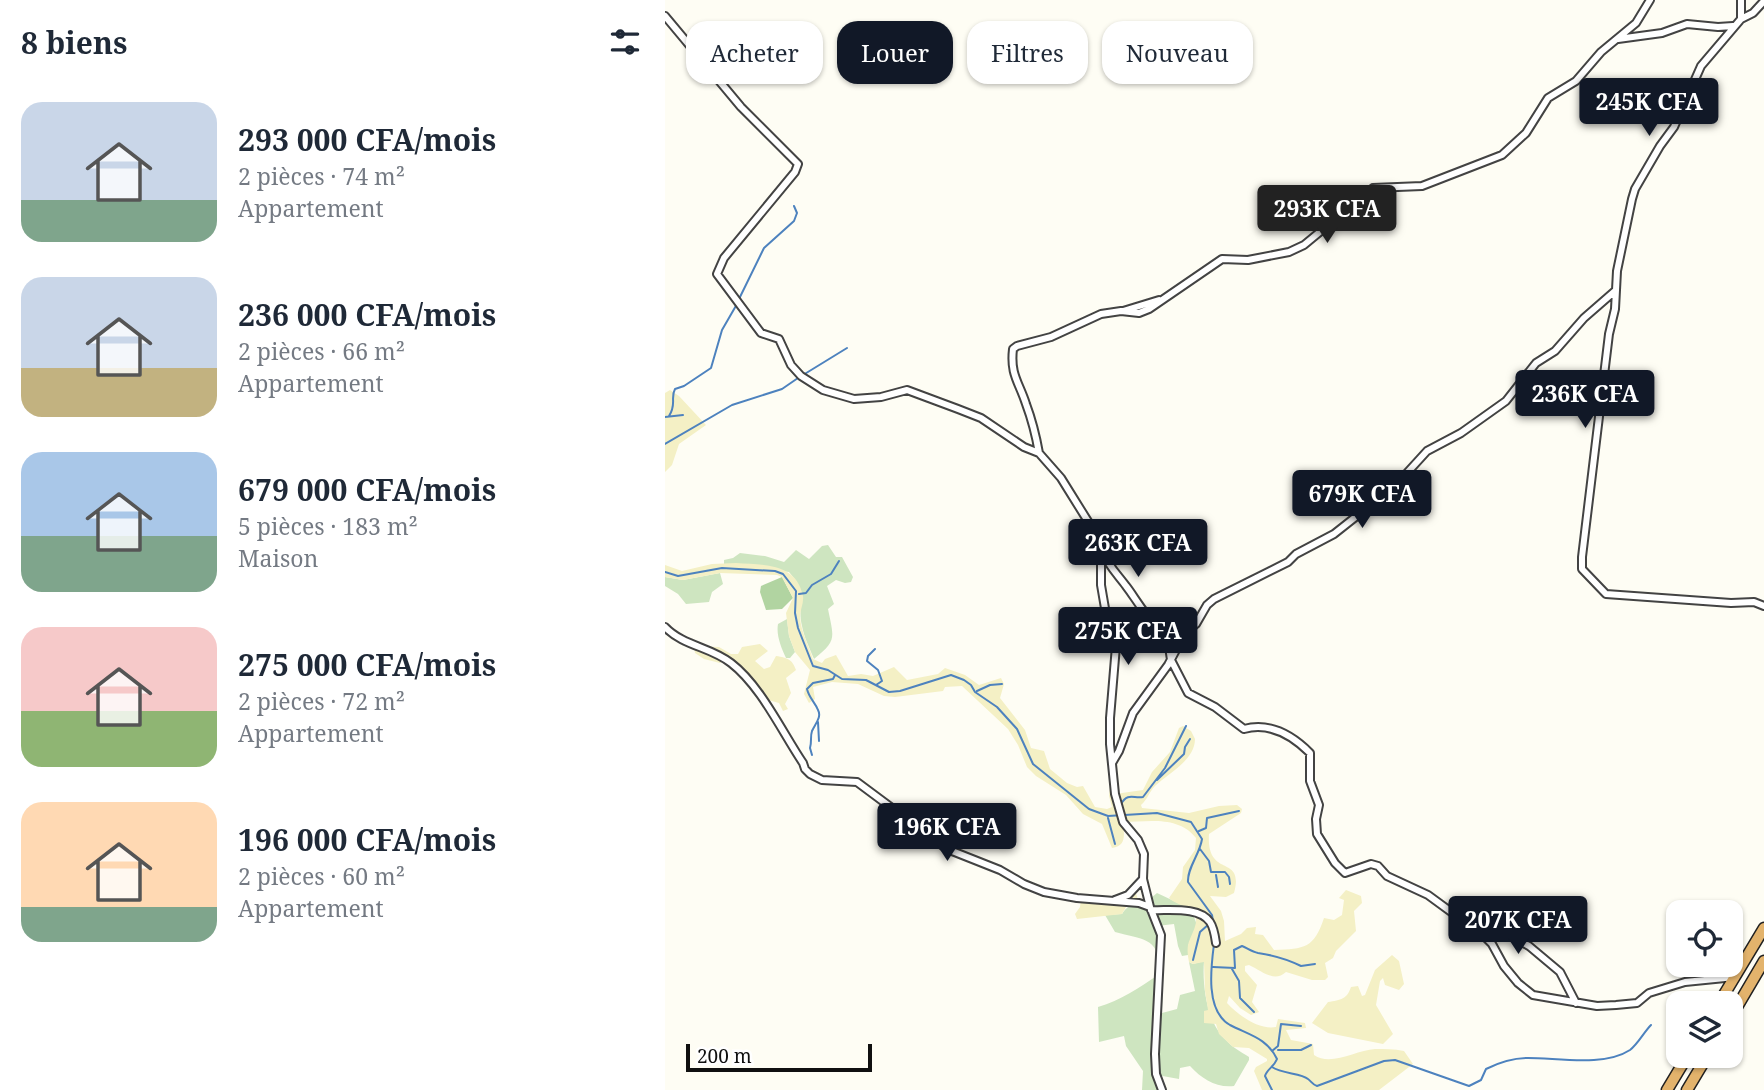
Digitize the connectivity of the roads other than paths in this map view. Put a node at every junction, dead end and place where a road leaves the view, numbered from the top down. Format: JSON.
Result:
{"nodes":[{"id":1,"x":1650,"y":0,"type":"edge"},
{"id":2,"x":1741,"y":0,"type":"edge"},
{"id":3,"x":1753,"y":0,"type":"edge"},
{"id":4,"x":1763,"y":1,"type":"edge"},
{"id":5,"x":665,"y":16,"type":"edge"},
{"id":6,"x":1741,"y":19,"type":"junction"},
{"id":7,"x":1733,"y":26,"type":"junction"},
{"id":8,"x":1616,"y":40,"type":"junction"},
{"id":9,"x":1615,"y":291,"type":"junction"},
{"id":10,"x":1039,"y":453,"type":"junction"},
{"id":11,"x":1094,"y":531,"type":"junction"},
{"id":12,"x":1764,"y":606,"type":"edge"},
{"id":13,"x":665,"y":627,"type":"edge"},
{"id":14,"x":1167,"y":633,"type":"junction"},
{"id":15,"x":1185,"y":633,"type":"junction"},
{"id":16,"x":1171,"y":660,"type":"junction"},
{"id":17,"x":1112,"y":763,"type":"junction"},
{"id":18,"x":1143,"y":879,"type":"junction"},
{"id":19,"x":1112,"y":901,"type":"junction"},
{"id":20,"x":1150,"y":909,"type":"junction"},
{"id":21,"x":1456,"y":915,"type":"junction"},
{"id":22,"x":1764,"y":928,"type":"edge"},
{"id":23,"x":1216,"y":943,"type":"dead end"},
{"id":24,"x":1764,"y":961,"type":"edge"},
{"id":25,"x":1743,"y":963,"type":"edge"},
{"id":26,"x":1735,"y":977,"type":"joint"},
{"id":27,"x":1726,"y":991,"type":"edge"},
{"id":28,"x":1743,"y":997,"type":"edge"},
{"id":29,"x":1576,"y":1003,"type":"junction"},
{"id":30,"x":1680,"y":1068,"type":"edge"},
{"id":31,"x":1700,"y":1068,"type":"edge"},
{"id":32,"x":1162,"y":1090,"type":"edge"},
{"id":33,"x":1667,"y":1090,"type":"edge"},
{"id":34,"x":1687,"y":1090,"type":"edge"}],
"edges":[{"from":1,"to":8,"type":"street"},
{"from":2,"to":6,"type":"street"},
{"from":3,"to":4,"type":"street"},
{"from":4,"to":6,"type":"street"},
{"from":5,"to":10,"type":"street"},
{"from":6,"to":7,"type":"street"},
{"from":7,"to":8,"type":"street"},
{"from":7,"to":9,"type":"street"},
{"from":8,"to":10,"type":"street"},
{"from":9,"to":12,"type":"street"},
{"from":9,"to":15,"type":"street"},
{"from":10,"to":11,"type":"street"},
{"from":11,"to":14,"type":"street"},
{"from":11,"to":17,"type":"street"},
{"from":13,"to":19,"type":"street"},
{"from":14,"to":15,"type":"street"},
{"from":14,"to":16,"type":"street"},
{"from":15,"to":16,"type":"street"},
{"from":16,"to":17,"type":"street"},
{"from":16,"to":21,"type":"street"},
{"from":17,"to":18,"type":"street"},
{"from":18,"to":19,"type":"street"},
{"from":18,"to":20,"type":"street"},
{"from":19,"to":20,"type":"street"},
{"from":20,"to":23,"type":"street"},
{"from":20,"to":32,"type":"street"},
{"from":21,"to":29,"type":"street"},
{"from":21,"to":29,"type":"street"},
{"from":22,"to":25,"type":"highway"},
{"from":24,"to":28,"type":"highway"},
{"from":26,"to":27,"type":"highway"},
{"from":26,"to":29,"type":"street"},
{"from":30,"to":33,"type":"highway"},
{"from":31,"to":34,"type":"highway"}]}
